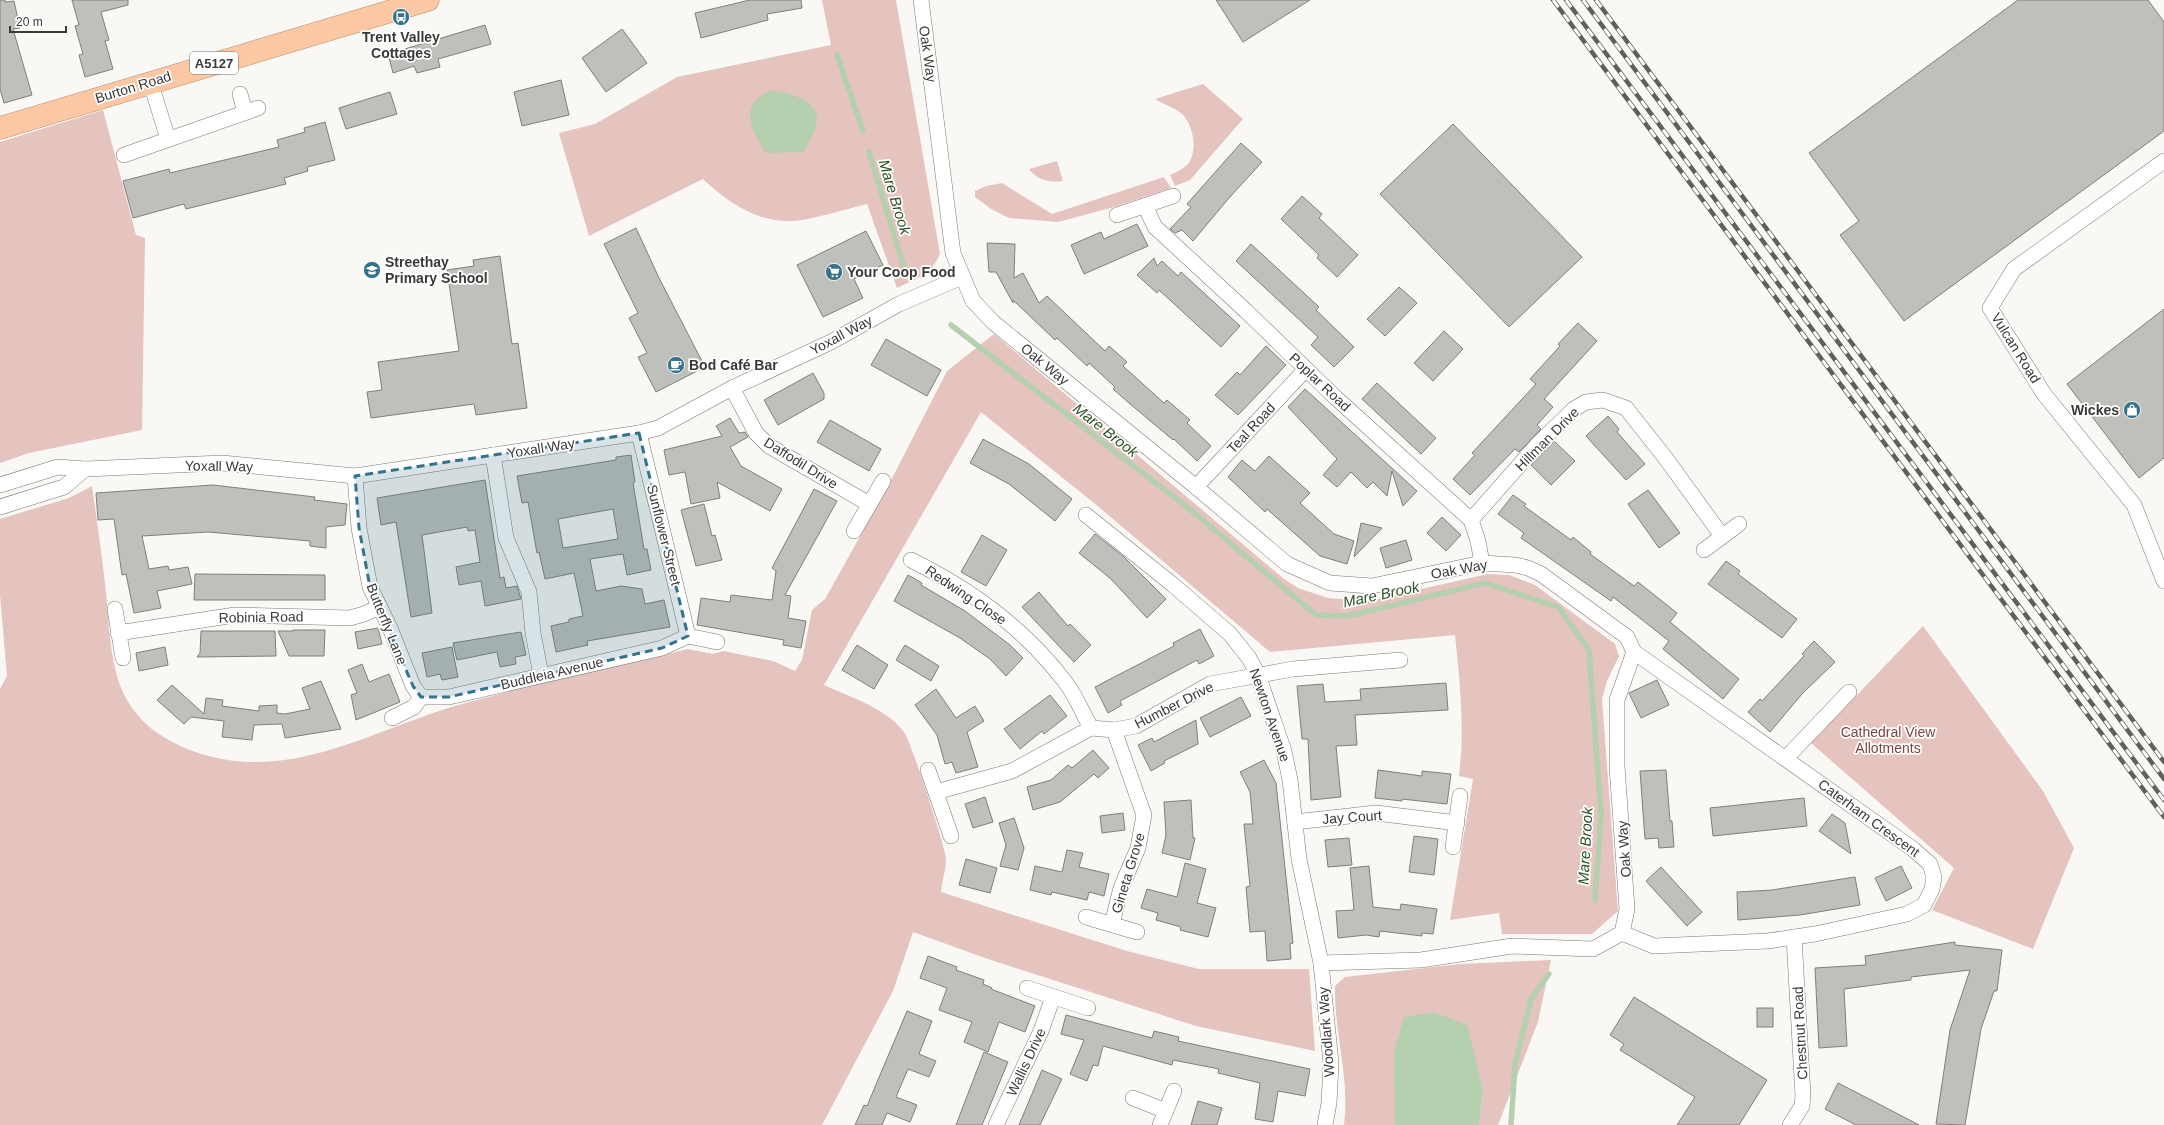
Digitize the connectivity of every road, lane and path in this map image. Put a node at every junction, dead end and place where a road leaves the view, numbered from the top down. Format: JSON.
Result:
{"nodes":[{"id":1,"x":428,"y":0,"type":"edge"},
{"id":2,"x":921,"y":0,"type":"edge"},
{"id":3,"x":150,"y":81,"type":"junction"},
{"id":4,"x":240,"y":94,"type":"dead end"},
{"id":5,"x":0,"y":128,"type":"edge"},
{"id":6,"x":168,"y":139,"type":"junction"},
{"id":7,"x":124,"y":155,"type":"dead end"},
{"id":8,"x":2164,"y":161,"type":"edge"},
{"id":9,"x":1173,"y":196,"type":"dead end"},
{"id":10,"x":1145,"y":206,"type":"junction"},
{"id":11,"x":1117,"y":215,"type":"dead end"},
{"id":12,"x":962,"y":277,"type":"junction"},
{"id":13,"x":1306,"y":369,"type":"junction"},
{"id":14,"x":732,"y":388,"type":"junction"},
{"id":15,"x":639,"y":433,"type":"junction"},
{"id":16,"x":493,"y":455,"type":"junction"},
{"id":17,"x":85,"y":469,"type":"junction"},
{"id":18,"x":355,"y":476,"type":"junction"},
{"id":19,"x":883,"y":481,"type":"dead end"},
{"id":20,"x":0,"y":485,"type":"edge"},
{"id":21,"x":1196,"y":487,"type":"junction"},
{"id":22,"x":869,"y":504,"type":"junction"},
{"id":23,"x":0,"y":507,"type":"edge"},
{"id":24,"x":1086,"y":515,"type":"dead end"},
{"id":25,"x":1471,"y":520,"type":"junction"},
{"id":26,"x":1739,"y":524,"type":"dead end"},
{"id":27,"x":854,"y":530,"type":"dead end"},
{"id":28,"x":1722,"y":536,"type":"junction"},
{"id":29,"x":1704,"y":550,"type":"dead end"},
{"id":30,"x":911,"y":560,"type":"dead end"},
{"id":31,"x":1482,"y":563,"type":"junction"},
{"id":32,"x":2164,"y":580,"type":"edge"},
{"id":33,"x":379,"y":607,"type":"junction"},
{"id":34,"x":115,"y":609,"type":"dead end"},
{"id":35,"x":118,"y":633,"type":"junction"},
{"id":36,"x":688,"y":636,"type":"junction"},
{"id":37,"x":717,"y":642,"type":"dead end"},
{"id":38,"x":1634,"y":652,"type":"junction"},
{"id":39,"x":123,"y":658,"type":"dead end"},
{"id":40,"x":1400,"y":660,"type":"dead end"},
{"id":41,"x":541,"y":675,"type":"junction"},
{"id":42,"x":1258,"y":675,"type":"junction"},
{"id":43,"x":1849,"y":692,"type":"dead end"},
{"id":44,"x":421,"y":697,"type":"junction"},
{"id":45,"x":392,"y":718,"type":"dead end"},
{"id":46,"x":1091,"y":728,"type":"junction"},
{"id":47,"x":1114,"y":730,"type":"junction"},
{"id":48,"x":1786,"y":758,"type":"junction"},
{"id":49,"x":928,"y":770,"type":"dead end"},
{"id":50,"x":936,"y":792,"type":"junction"},
{"id":51,"x":1460,"y":796,"type":"dead end"},
{"id":52,"x":1295,"y":822,"type":"junction"},
{"id":53,"x":1457,"y":823,"type":"junction"},
{"id":54,"x":951,"y":836,"type":"dead end"},
{"id":55,"x":1453,"y":847,"type":"dead end"},
{"id":56,"x":1086,"y":917,"type":"dead end"},
{"id":57,"x":1112,"y":924,"type":"junction"},
{"id":58,"x":1137,"y":932,"type":"dead end"},
{"id":59,"x":1622,"y":933,"type":"junction"},
{"id":60,"x":1794,"y":937,"type":"junction"},
{"id":61,"x":1321,"y":963,"type":"junction"},
{"id":62,"x":1027,"y":988,"type":"dead end"},
{"id":63,"x":1053,"y":997,"type":"junction"},
{"id":64,"x":1088,"y":1008,"type":"dead end"},
{"id":65,"x":1174,"y":1091,"type":"dead end"},
{"id":66,"x":1133,"y":1098,"type":"dead end"},
{"id":67,"x":1163,"y":1118,"type":"edge"},
{"id":68,"x":996,"y":1125,"type":"edge"},
{"id":69,"x":1325,"y":1125,"type":"edge"},
{"id":70,"x":1790,"y":1125,"type":"edge"}],
"edges":[{"from":1,"to":3,"type":"highway","name":"Burton Road","number":"A5127"},
{"from":2,"to":12,"type":"street","name":"Oak Way"},
{"from":3,"to":5,"type":"highway","name":"Burton Road","number":"A5127"},
{"from":3,"to":6,"type":"street"},
{"from":4,"to":6,"type":"street"},
{"from":6,"to":7,"type":"street"},
{"from":8,"to":32,"type":"street","name":"Vulcan Road"},
{"from":9,"to":10,"type":"street"},
{"from":10,"to":11,"type":"street"},
{"from":10,"to":13,"type":"street","name":"Poplar Road"},
{"from":12,"to":14,"type":"street","name":"Yoxall Way"},
{"from":12,"to":21,"type":"street","name":"Oak Way"},
{"from":13,"to":21,"type":"street","name":"Teal Road"},
{"from":13,"to":25,"type":"street","name":"Poplar Road"},
{"from":14,"to":15,"type":"street","name":"Yoxall Way"},
{"from":14,"to":22,"type":"street","name":"Daffodil Drive"},
{"from":15,"to":16,"type":"street","name":"Yoxall Way"},
{"from":15,"to":36,"type":"street","name":"Sunflower Street"},
{"from":16,"to":18,"type":"street","name":"Yoxall Way"},
{"from":16,"to":41,"type":"street"},
{"from":17,"to":18,"type":"street","name":"Yoxall Way"},
{"from":17,"to":20,"type":"street","name":"Yoxall Way"},
{"from":17,"to":23,"type":"street"},
{"from":18,"to":33,"type":"street","name":"Butterfly Lane"},
{"from":19,"to":22,"type":"street"},
{"from":21,"to":31,"type":"street","name":"Oak Way"},
{"from":22,"to":27,"type":"street"},
{"from":24,"to":42,"type":"street","name":"Newton Avenue"},
{"from":25,"to":28,"type":"street","name":"Hillman Drive"},
{"from":25,"to":31,"type":"street","name":"Poplar Road"},
{"from":26,"to":28,"type":"street"},
{"from":28,"to":29,"type":"street"},
{"from":30,"to":46,"type":"street","name":"Redwing Close"},
{"from":31,"to":38,"type":"street","name":"Oak Way"},
{"from":33,"to":35,"type":"street","name":"Robinia Road"},
{"from":33,"to":44,"type":"street","name":"Butterfly Lane"},
{"from":34,"to":35,"type":"street"},
{"from":35,"to":39,"type":"street"},
{"from":36,"to":37,"type":"street"},
{"from":36,"to":41,"type":"street","name":"Buddleia Avenue"},
{"from":38,"to":48,"type":"street","name":"Caterham Crescent"},
{"from":38,"to":59,"type":"street","name":"Oak Way"},
{"from":40,"to":42,"type":"street","name":"Humber Drive"},
{"from":41,"to":44,"type":"street","name":"Buddleia Avenue"},
{"from":42,"to":47,"type":"street","name":"Humber Drive"},
{"from":42,"to":52,"type":"street","name":"Newton Avenue"},
{"from":43,"to":48,"type":"street"},
{"from":44,"to":45,"type":"street"},
{"from":46,"to":47,"type":"street","name":"Humber Drive"},
{"from":46,"to":50,"type":"street"},
{"from":47,"to":57,"type":"street","name":"Gineta Grove"},
{"from":48,"to":60,"type":"street","name":"Caterham Crescent"},
{"from":49,"to":50,"type":"street"},
{"from":50,"to":54,"type":"street"},
{"from":51,"to":53,"type":"street"},
{"from":52,"to":53,"type":"street","name":"Jay Court"},
{"from":52,"to":61,"type":"street","name":"Newton Avenue"},
{"from":53,"to":55,"type":"street"},
{"from":56,"to":57,"type":"street","name":"Gineta Grove"},
{"from":57,"to":58,"type":"street","name":"Gineta Grove"},
{"from":59,"to":60,"type":"street","name":"Caterham Crescent"},
{"from":59,"to":61,"type":"street"},
{"from":60,"to":70,"type":"street","name":"Chestnut Road"},
{"from":61,"to":69,"type":"street","name":"Woodlark Way"},
{"from":62,"to":63,"type":"street"},
{"from":63,"to":64,"type":"street"},
{"from":63,"to":68,"type":"street","name":"Wallis Drive"},
{"from":65,"to":67,"type":"street"},
{"from":66,"to":67,"type":"street"}]}
